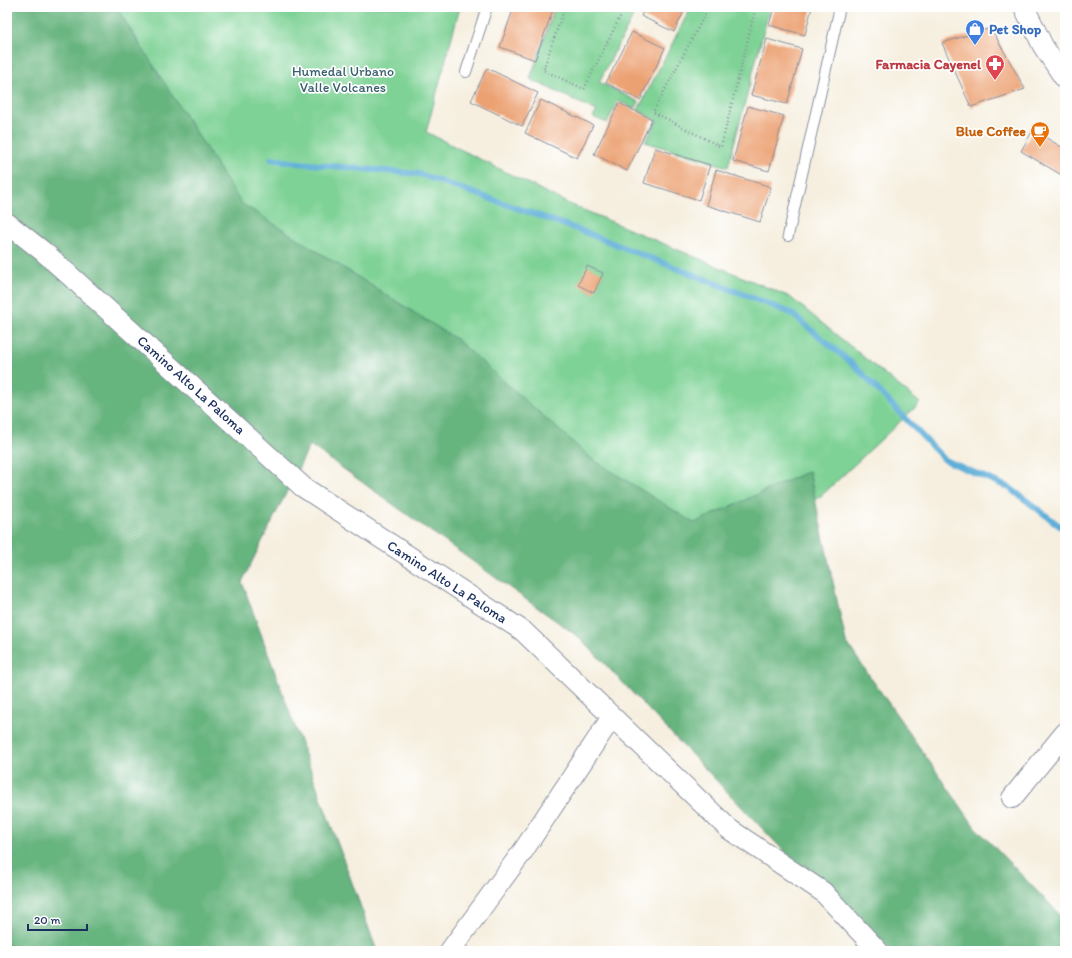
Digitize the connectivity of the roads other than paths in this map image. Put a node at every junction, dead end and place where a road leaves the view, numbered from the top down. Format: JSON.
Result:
{"nodes":[{"id":1,"x":487,"y":7,"type":"edge"},
{"id":2,"x":840,"y":7,"type":"edge"},
{"id":3,"x":1024,"y":7,"type":"edge"},
{"id":4,"x":466,"y":72,"type":"dead end"},
{"id":5,"x":1065,"y":79,"type":"edge"},
{"id":6,"x":7,"y":223,"type":"edge"},
{"id":7,"x":788,"y":236,"type":"dead end"},
{"id":8,"x":612,"y":717,"type":"junction"},
{"id":9,"x":1065,"y":733,"type":"edge"},
{"id":10,"x":1012,"y":798,"type":"dead end"},
{"id":11,"x":450,"y":951,"type":"edge"},
{"id":12,"x":878,"y":951,"type":"edge"}],
"edges":[{"from":1,"to":4,"type":"lane"},
{"from":2,"to":7,"type":"lane"},
{"from":3,"to":5,"type":"street"},
{"from":6,"to":8,"type":"street","name":"Camino Alto La Paloma"},
{"from":8,"to":11,"type":"street"},
{"from":8,"to":12,"type":"street","name":"Camino Alto La Paloma"},
{"from":9,"to":10,"type":"street"}]}
